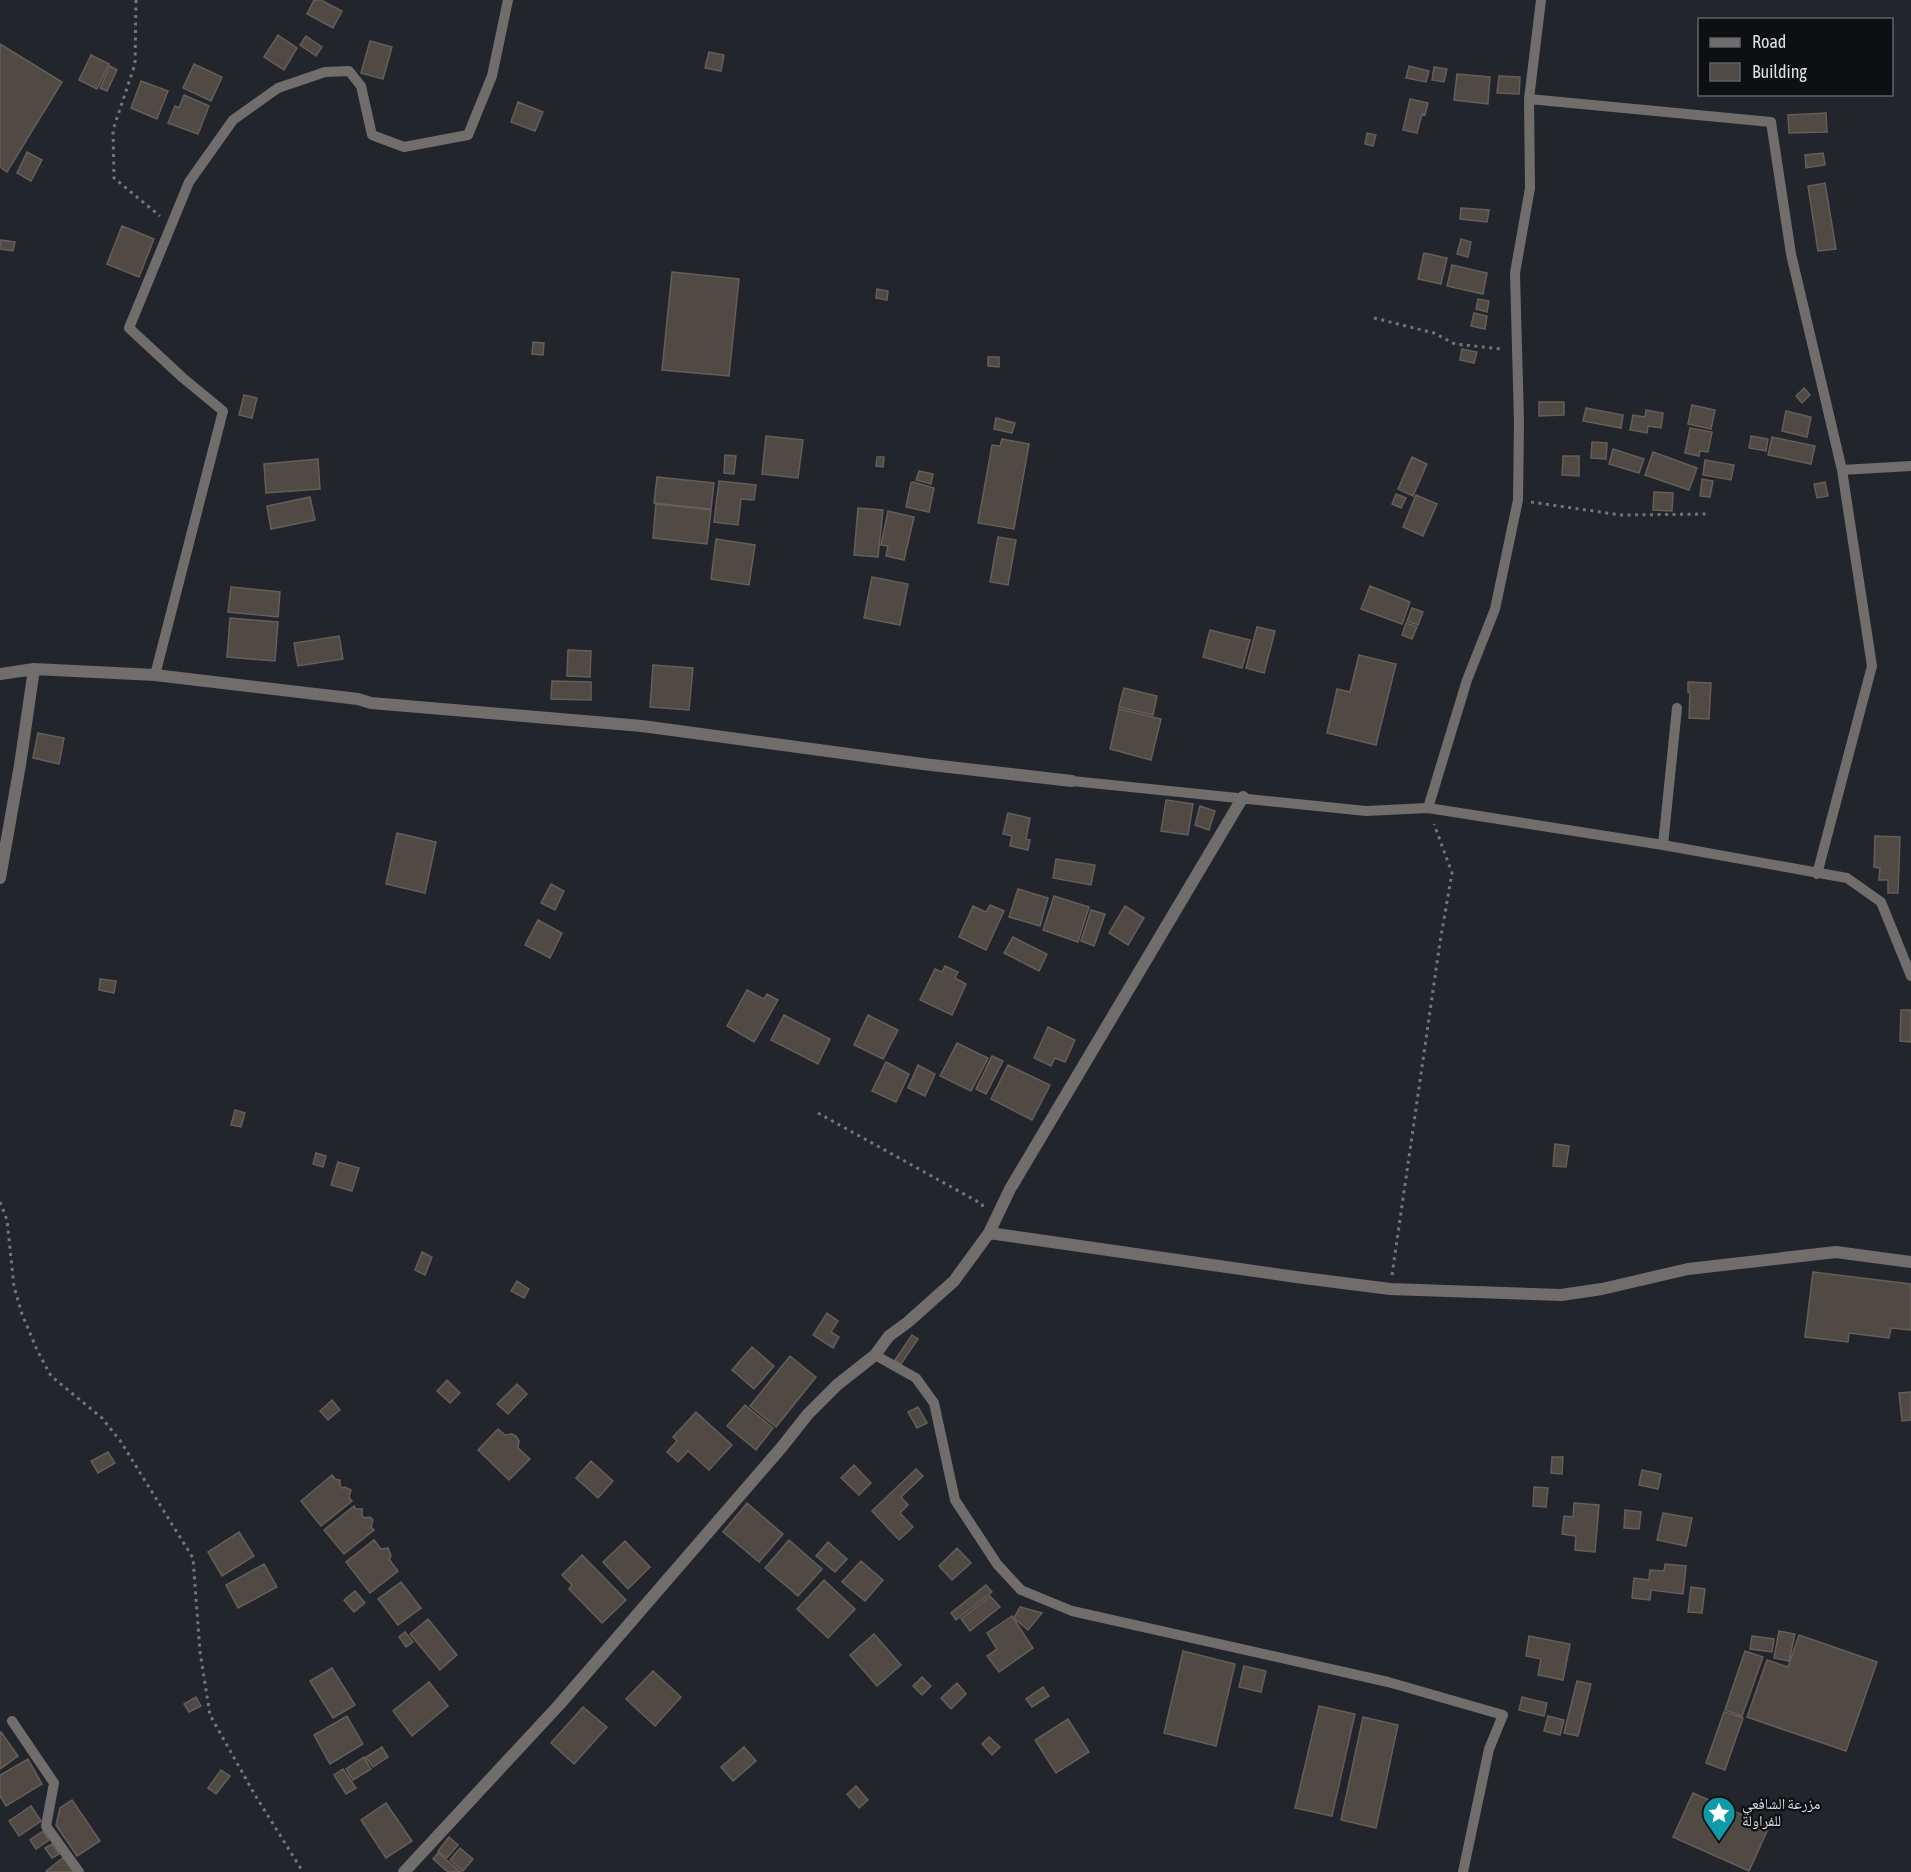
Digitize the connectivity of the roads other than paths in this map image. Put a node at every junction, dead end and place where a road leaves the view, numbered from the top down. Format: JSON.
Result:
{"nodes":[{"id":1,"x":508,"y":0,"type":"edge"},
{"id":2,"x":1541,"y":0,"type":"edge"},
{"id":3,"x":1529,"y":99,"type":"junction"},
{"id":4,"x":1911,"y":466,"type":"edge"},
{"id":5,"x":1842,"y":470,"type":"junction"},
{"id":6,"x":34,"y":669,"type":"junction"},
{"id":7,"x":0,"y":674,"type":"edge"},
{"id":8,"x":155,"y":675,"type":"junction"},
{"id":9,"x":1677,"y":708,"type":"dead end"},
{"id":10,"x":1072,"y":781,"type":"joint"},
{"id":11,"x":1244,"y":797,"type":"junction"},
{"id":12,"x":1428,"y":808,"type":"junction"},
{"id":13,"x":1663,"y":845,"type":"junction"},
{"id":14,"x":1817,"y":874,"type":"junction"},
{"id":15,"x":0,"y":878,"type":"edge"},
{"id":16,"x":1911,"y":976,"type":"edge"},
{"id":17,"x":989,"y":1233,"type":"junction"},
{"id":18,"x":1909,"y":1259,"type":"edge"},
{"id":19,"x":875,"y":1355,"type":"junction"},
{"id":20,"x":12,"y":1721,"type":"dead end"},
{"id":21,"x":79,"y":1872,"type":"edge"},
{"id":22,"x":404,"y":1872,"type":"edge"},
{"id":23,"x":1463,"y":1872,"type":"edge"}],
"edges":[{"from":1,"to":8,"type":"lane"},
{"from":2,"to":3,"type":"lane"},
{"from":3,"to":5,"type":"lane"},
{"from":3,"to":12,"type":"lane"},
{"from":4,"to":5,"type":"lane"},
{"from":5,"to":14,"type":"lane"},
{"from":6,"to":7,"type":"street"},
{"from":6,"to":8,"type":"street"},
{"from":6,"to":15,"type":"street"},
{"from":8,"to":10,"type":"street"},
{"from":9,"to":13,"type":"lane"},
{"from":10,"to":11,"type":"lane"},
{"from":11,"to":12,"type":"lane"},
{"from":11,"to":17,"type":"street"},
{"from":12,"to":13,"type":"lane"},
{"from":13,"to":14,"type":"lane"},
{"from":14,"to":16,"type":"lane"},
{"from":17,"to":18,"type":"street"},
{"from":17,"to":19,"type":"street"},
{"from":19,"to":22,"type":"street"},
{"from":19,"to":23,"type":"lane"},
{"from":20,"to":21,"type":"lane"}]}
